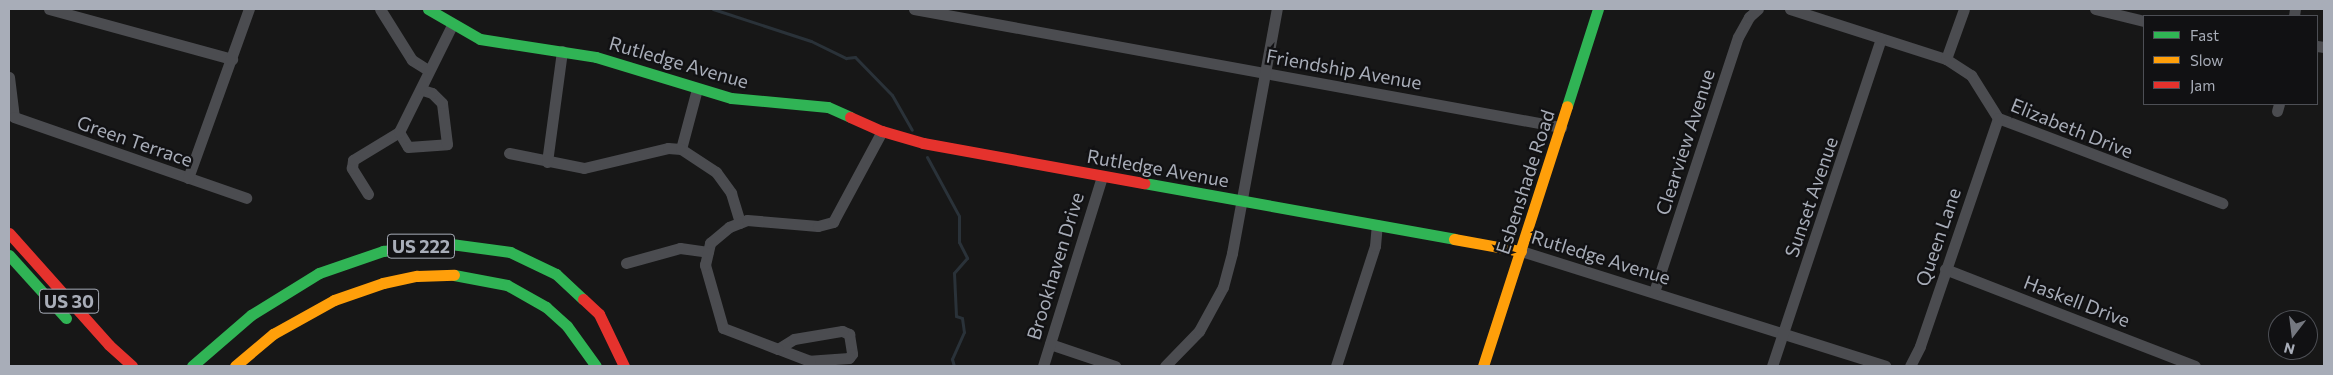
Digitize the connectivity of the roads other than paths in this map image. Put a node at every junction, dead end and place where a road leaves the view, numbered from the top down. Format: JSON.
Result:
{"nodes":[{"id":1,"x":49,"y":9,"type":"edge"},
{"id":2,"x":249,"y":9,"type":"edge"},
{"id":3,"x":380,"y":9,"type":"edge"},
{"id":4,"x":428,"y":9,"type":"edge"},
{"id":5,"x":914,"y":9,"type":"edge"},
{"id":6,"x":1277,"y":9,"type":"edge"},
{"id":7,"x":1598,"y":9,"type":"edge"},
{"id":8,"x":1758,"y":9,"type":"edge"},
{"id":9,"x":1790,"y":9,"type":"edge"},
{"id":10,"x":1964,"y":9,"type":"edge"},
{"id":11,"x":2095,"y":9,"type":"edge"},
{"id":12,"x":2143,"y":21,"type":"edge"},
{"id":13,"x":452,"y":25,"type":"junction"},
{"id":14,"x":1881,"y":39,"type":"junction"},
{"id":15,"x":562,"y":51,"type":"junction"},
{"id":16,"x":232,"y":58,"type":"junction"},
{"id":17,"x":1946,"y":59,"type":"junction"},
{"id":18,"x":428,"y":70,"type":"junction"},
{"id":19,"x":1264,"y":72,"type":"junction"},
{"id":20,"x":9,"y":77,"type":"edge"},
{"id":21,"x":697,"y":89,"type":"junction"},
{"id":22,"x":422,"y":90,"type":"junction"},
{"id":23,"x":1998,"y":118,"type":"junction"},
{"id":24,"x":1561,"y":127,"type":"junction"},
{"id":25,"x":399,"y":132,"type":"junction"},
{"id":26,"x":882,"y":132,"type":"junction"},
{"id":27,"x":681,"y":149,"type":"junction"},
{"id":28,"x":509,"y":153,"type":"dead end"},
{"id":29,"x":547,"y":162,"type":"junction"},
{"id":30,"x":1102,"y":176,"type":"junction"},
{"id":31,"x":188,"y":178,"type":"junction"},
{"id":32,"x":368,"y":194,"type":"dead end"},
{"id":33,"x":246,"y":198,"type":"dead end"},
{"id":34,"x":1241,"y":201,"type":"junction"},
{"id":35,"x":2222,"y":203,"type":"dead end"},
{"id":36,"x":735,"y":225,"type":"junction"},
{"id":37,"x":1377,"y":225,"type":"junction"},
{"id":38,"x":9,"y":233,"type":"edge"},
{"id":39,"x":1521,"y":251,"type":"junction"},
{"id":40,"x":708,"y":252,"type":"junction"},
{"id":41,"x":9,"y":255,"type":"edge"},
{"id":42,"x":626,"y":263,"type":"dead end"},
{"id":43,"x":1945,"y":269,"type":"junction"},
{"id":44,"x":55,"y":286,"type":"junction"},
{"id":45,"x":1654,"y":292,"type":"junction"},
{"id":46,"x":74,"y":326,"type":"dead end"},
{"id":47,"x":1783,"y":333,"type":"junction"},
{"id":48,"x":1050,"y":344,"type":"junction"},
{"id":49,"x":93,"y":346,"type":"dead end"},
{"id":50,"x":778,"y":349,"type":"junction"},
{"id":51,"x":194,"y":364,"type":"edge"},
{"id":52,"x":115,"y":366,"type":"edge"},
{"id":53,"x":132,"y":366,"type":"edge"},
{"id":54,"x":146,"y":366,"type":"edge"},
{"id":55,"x":235,"y":366,"type":"edge"},
{"id":56,"x":596,"y":366,"type":"edge"},
{"id":57,"x":624,"y":366,"type":"edge"},
{"id":58,"x":1043,"y":366,"type":"edge"},
{"id":59,"x":1115,"y":366,"type":"edge"},
{"id":60,"x":1165,"y":366,"type":"edge"},
{"id":61,"x":1336,"y":366,"type":"edge"},
{"id":62,"x":1483,"y":366,"type":"edge"},
{"id":63,"x":1772,"y":366,"type":"edge"},
{"id":64,"x":1885,"y":366,"type":"edge"},
{"id":65,"x":1910,"y":366,"type":"edge"},
{"id":66,"x":2195,"y":366,"type":"edge"}],
"edges":[{"from":1,"to":16,"type":"street"},
{"from":2,"to":16,"type":"street"},
{"from":3,"to":18,"type":"street"},
{"from":4,"to":13,"type":"main road","name":"Rutledge Avenue"},
{"from":5,"to":19,"type":"street","name":"Friendship Avenue"},
{"from":6,"to":19,"type":"street"},
{"from":7,"to":24,"type":"main road","name":"Esbenshade Road"},
{"from":8,"to":45,"type":"street","name":"Clearview Avenue"},
{"from":9,"to":14,"type":"street","name":"Elizabeth Drive"},
{"from":10,"to":17,"type":"street"},
{"from":11,"to":12,"type":"street"},
{"from":13,"to":15,"type":"main road","name":"Rutledge Avenue"},
{"from":13,"to":18,"type":"street"},
{"from":14,"to":17,"type":"street","name":"Elizabeth Drive"},
{"from":14,"to":47,"type":"street","name":"Sunset Avenue"},
{"from":15,"to":21,"type":"main road","name":"Rutledge Avenue"},
{"from":15,"to":29,"type":"street"},
{"from":16,"to":31,"type":"street"},
{"from":17,"to":23,"type":"street","name":"Elizabeth Drive"},
{"from":18,"to":22,"type":"street"},
{"from":19,"to":24,"type":"street","name":"Friendship Avenue"},
{"from":19,"to":34,"type":"street"},
{"from":20,"to":31,"type":"street","name":"Green Terrace"},
{"from":21,"to":26,"type":"main road","name":"Rutledge Avenue"},
{"from":21,"to":27,"type":"street"},
{"from":22,"to":25,"type":"street"},
{"from":22,"to":25,"type":"street"},
{"from":23,"to":35,"type":"street","name":"Elizabeth Drive"},
{"from":23,"to":43,"type":"street","name":"Queen Lane"},
{"from":24,"to":39,"type":"main road","name":"Esbenshade Road"},
{"from":25,"to":32,"type":"street"},
{"from":26,"to":30,"type":"main road","name":"Rutledge Avenue"},
{"from":26,"to":36,"type":"street"},
{"from":27,"to":29,"type":"street"},
{"from":27,"to":36,"type":"street"},
{"from":28,"to":29,"type":"street"},
{"from":30,"to":34,"type":"main road","name":"Rutledge Avenue"},
{"from":30,"to":48,"type":"street","name":"Brookhaven Drive"},
{"from":31,"to":33,"type":"street","name":"Green Terrace"},
{"from":34,"to":37,"type":"main road","name":"Rutledge Avenue"},
{"from":34,"to":60,"type":"street"},
{"from":36,"to":40,"type":"street"},
{"from":37,"to":39,"type":"main road","name":"Rutledge Avenue"},
{"from":37,"to":61,"type":"street"},
{"from":38,"to":44,"type":"main road","number":"US 30"},
{"from":39,"to":45,"type":"street","name":"Rutledge Avenue"},
{"from":39,"to":62,"type":"main road","name":"Esbenshade Road"},
{"from":40,"to":42,"type":"street"},
{"from":40,"to":50,"type":"street"},
{"from":41,"to":46,"type":"main road","number":"US 30"},
{"from":43,"to":65,"type":"street","name":"Queen Lane"},
{"from":43,"to":66,"type":"street","name":"Haskell Drive"},
{"from":44,"to":53,"type":"main road","number":"US 30"},
{"from":44,"to":54,"type":"main road"},
{"from":45,"to":47,"type":"street","name":"Rutledge Avenue"},
{"from":47,"to":63,"type":"street","name":"Sunset Avenue"},
{"from":47,"to":64,"type":"street","name":"Rutledge Avenue"},
{"from":48,"to":58,"type":"street","name":"Brookhaven Drive"},
{"from":48,"to":59,"type":"street"},
{"from":49,"to":52,"type":"main road"},
{"from":50,"to":50,"type":"street"},
{"from":51,"to":57,"type":"main road","number":"US 222"},
{"from":55,"to":56,"type":"main road"}]}
